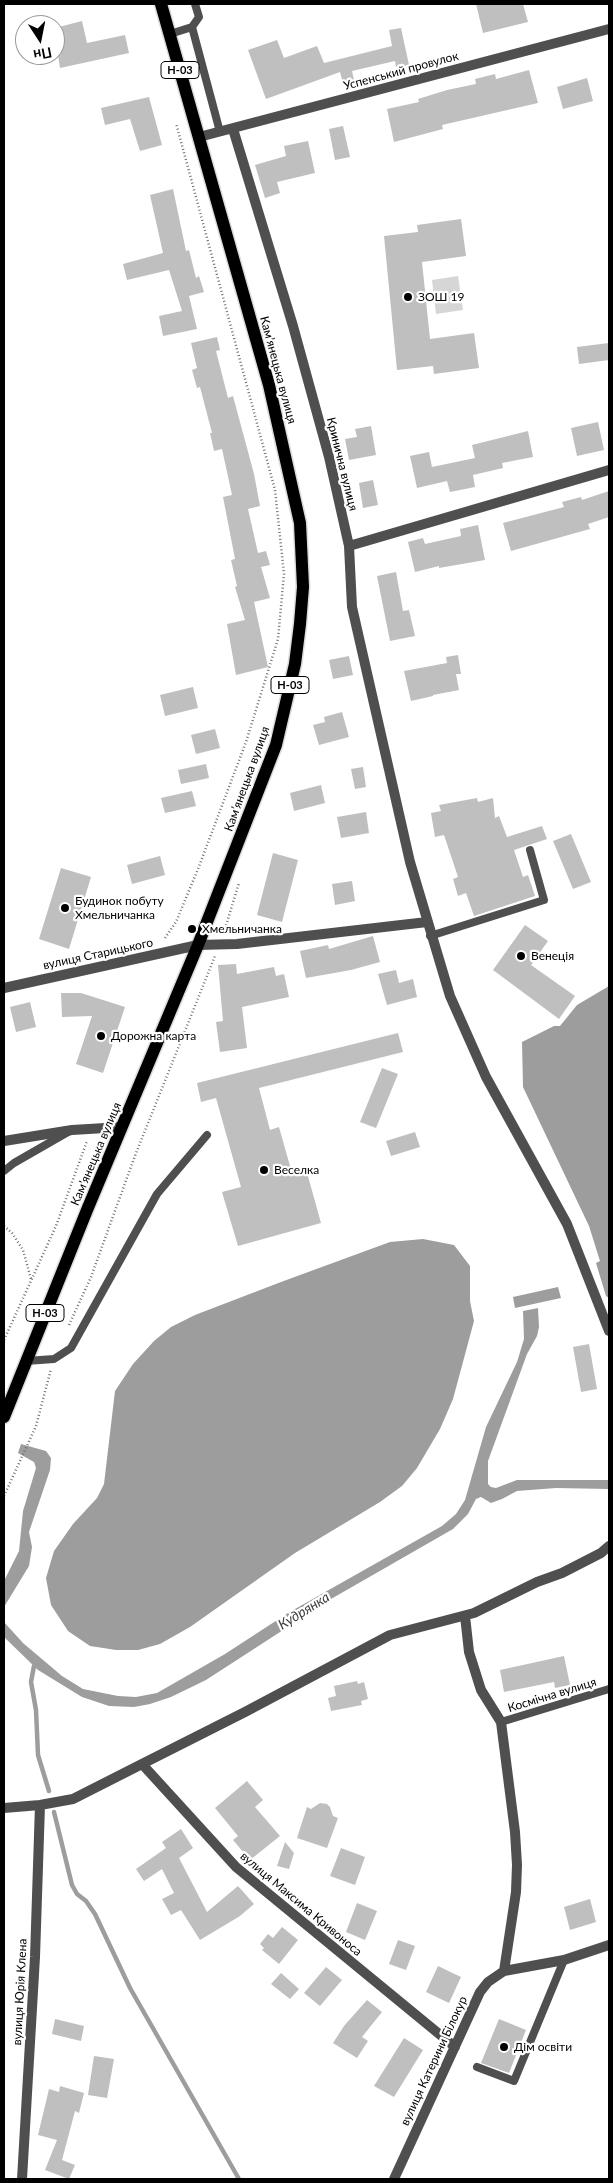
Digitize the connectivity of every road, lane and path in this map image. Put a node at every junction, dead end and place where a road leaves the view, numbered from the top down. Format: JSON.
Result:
{"nodes":[{"id":1,"x":161,"y":4,"type":"edge"},
{"id":2,"x":195,"y":4,"type":"edge"},
{"id":3,"x":192,"y":27,"type":"junction"},
{"id":4,"x":609,"y":29,"type":"edge"},
{"id":5,"x":170,"y":34,"type":"junction"},
{"id":6,"x":176,"y":123,"type":"dead end"},
{"id":7,"x":233,"y":129,"type":"junction"},
{"id":8,"x":220,"y":132,"type":"junction"},
{"id":9,"x":199,"y":137,"type":"junction"},
{"id":10,"x":609,"y":470,"type":"edge"},
{"id":11,"x":349,"y":546,"type":"junction"},
{"id":12,"x":530,"y":850,"type":"dead end"},
{"id":13,"x":239,"y":883,"type":"dead end"},
{"id":14,"x":427,"y":922,"type":"junction"},
{"id":15,"x":430,"y":936,"type":"junction"},
{"id":16,"x":220,"y":944,"type":"junction"},
{"id":17,"x":198,"y":945,"type":"junction"},
{"id":18,"x":155,"y":954,"type":"junction"},
{"id":19,"x":4,"y":988,"type":"edge"},
{"id":20,"x":122,"y":1127,"type":"junction"},
{"id":21,"x":92,"y":1129,"type":"junction"},
{"id":22,"x":72,"y":1130,"type":"junction"},
{"id":23,"x":207,"y":1136,"type":"dead end"},
{"id":24,"x":4,"y":1141,"type":"edge"},
{"id":25,"x":4,"y":1171,"type":"edge"},
{"id":26,"x":4,"y":1226,"type":"edge"},
{"id":27,"x":31,"y":1280,"type":"junction"},
{"id":28,"x":609,"y":1331,"type":"edge"},
{"id":29,"x":66,"y":1332,"type":"dead end"},
{"id":30,"x":4,"y":1340,"type":"edge"},
{"id":31,"x":54,"y":1359,"type":"junction"},
{"id":32,"x":26,"y":1361,"type":"junction"},
{"id":33,"x":4,"y":1417,"type":"edge"},
{"id":34,"x":4,"y":1496,"type":"edge"},
{"id":35,"x":609,"y":1546,"type":"edge"},
{"id":36,"x":465,"y":1616,"type":"junction"},
{"id":37,"x":609,"y":1689,"type":"edge"},
{"id":38,"x":501,"y":1722,"type":"junction"},
{"id":39,"x":142,"y":1764,"type":"junction"},
{"id":40,"x":40,"y":1805,"type":"junction"},
{"id":41,"x":4,"y":1808,"type":"edge"},
{"id":42,"x":609,"y":1945,"type":"edge"},
{"id":43,"x":564,"y":1960,"type":"junction"},
{"id":44,"x":504,"y":1971,"type":"junction"},
{"id":45,"x":455,"y":2047,"type":"junction"},
{"id":46,"x":477,"y":2067,"type":"dead end"},
{"id":47,"x":22,"y":2179,"type":"edge"},
{"id":48,"x":394,"y":2179,"type":"edge"}],
"edges":[{"from":1,"to":5,"type":"main road","name":"Камʼянецька вулиця","number":"Н-03"},
{"from":2,"to":3,"type":"lane"},
{"from":3,"to":5,"type":"lane"},
{"from":3,"to":8,"type":"lane"},
{"from":4,"to":7,"type":"street","name":"Успенський провулок"},
{"from":5,"to":9,"type":"main road","name":"Камʼянецька вулиця","number":"Н-03"},
{"from":6,"to":18,"type":"path"},
{"from":7,"to":8,"type":"street","name":"Успенський провулок"},
{"from":7,"to":11,"type":"street","name":"Кринична вулиця"},
{"from":8,"to":9,"type":"street","name":"Успенський провулок"},
{"from":9,"to":17,"type":"main road","name":"Камʼянецька вулиця","number":"Н-03"},
{"from":10,"to":11,"type":"street"},
{"from":11,"to":14,"type":"street","name":"Кринична вулиця"},
{"from":12,"to":15,"type":"lane"},
{"from":13,"to":16,"type":"path"},
{"from":14,"to":15,"type":"street","name":"Кринична вулиця"},
{"from":14,"to":16,"type":"street","name":"вулиця Старицького"},
{"from":15,"to":28,"type":"street","name":"Кринична вулиця"},
{"from":16,"to":17,"type":"street","name":"вулиця Старицького"},
{"from":16,"to":29,"type":"path"},
{"from":17,"to":18,"type":"street","name":"вулиця Старицького"},
{"from":17,"to":20,"type":"main road","name":"Камʼянецька вулиця","number":"Н-03"},
{"from":18,"to":19,"type":"street","name":"вулиця Старицького"},
{"from":20,"to":21,"type":"street"},
{"from":20,"to":32,"type":"main road","name":"Камʼянецька вулиця","number":"Н-03"},
{"from":21,"to":22,"type":"street"},
{"from":21,"to":27,"type":"path"},
{"from":22,"to":24,"type":"street"},
{"from":22,"to":25,"type":"lane"},
{"from":23,"to":31,"type":"lane"},
{"from":26,"to":27,"type":"path"},
{"from":27,"to":30,"type":"path"},
{"from":31,"to":32,"type":"lane"},
{"from":31,"to":34,"type":"path"},
{"from":32,"to":33,"type":"main road","name":"Камʼянецька вулиця","number":"Н-03"},
{"from":35,"to":36,"type":"street"},
{"from":36,"to":38,"type":"street"},
{"from":36,"to":39,"type":"street"},
{"from":37,"to":38,"type":"lane","name":"Космічна вулиця"},
{"from":38,"to":44,"type":"street"},
{"from":39,"to":40,"type":"street"},
{"from":39,"to":45,"type":"street","name":"вулиця Максима Кривоноса"},
{"from":40,"to":41,"type":"street"},
{"from":40,"to":47,"type":"street","name":"вулиця Юрія Клена"},
{"from":42,"to":43,"type":"street"},
{"from":43,"to":44,"type":"street"},
{"from":43,"to":46,"type":"lane"},
{"from":44,"to":45,"type":"street","name":"вулиця Катерини Білокур"},
{"from":45,"to":48,"type":"street","name":"вулиця Катерини Білокур"}]}
